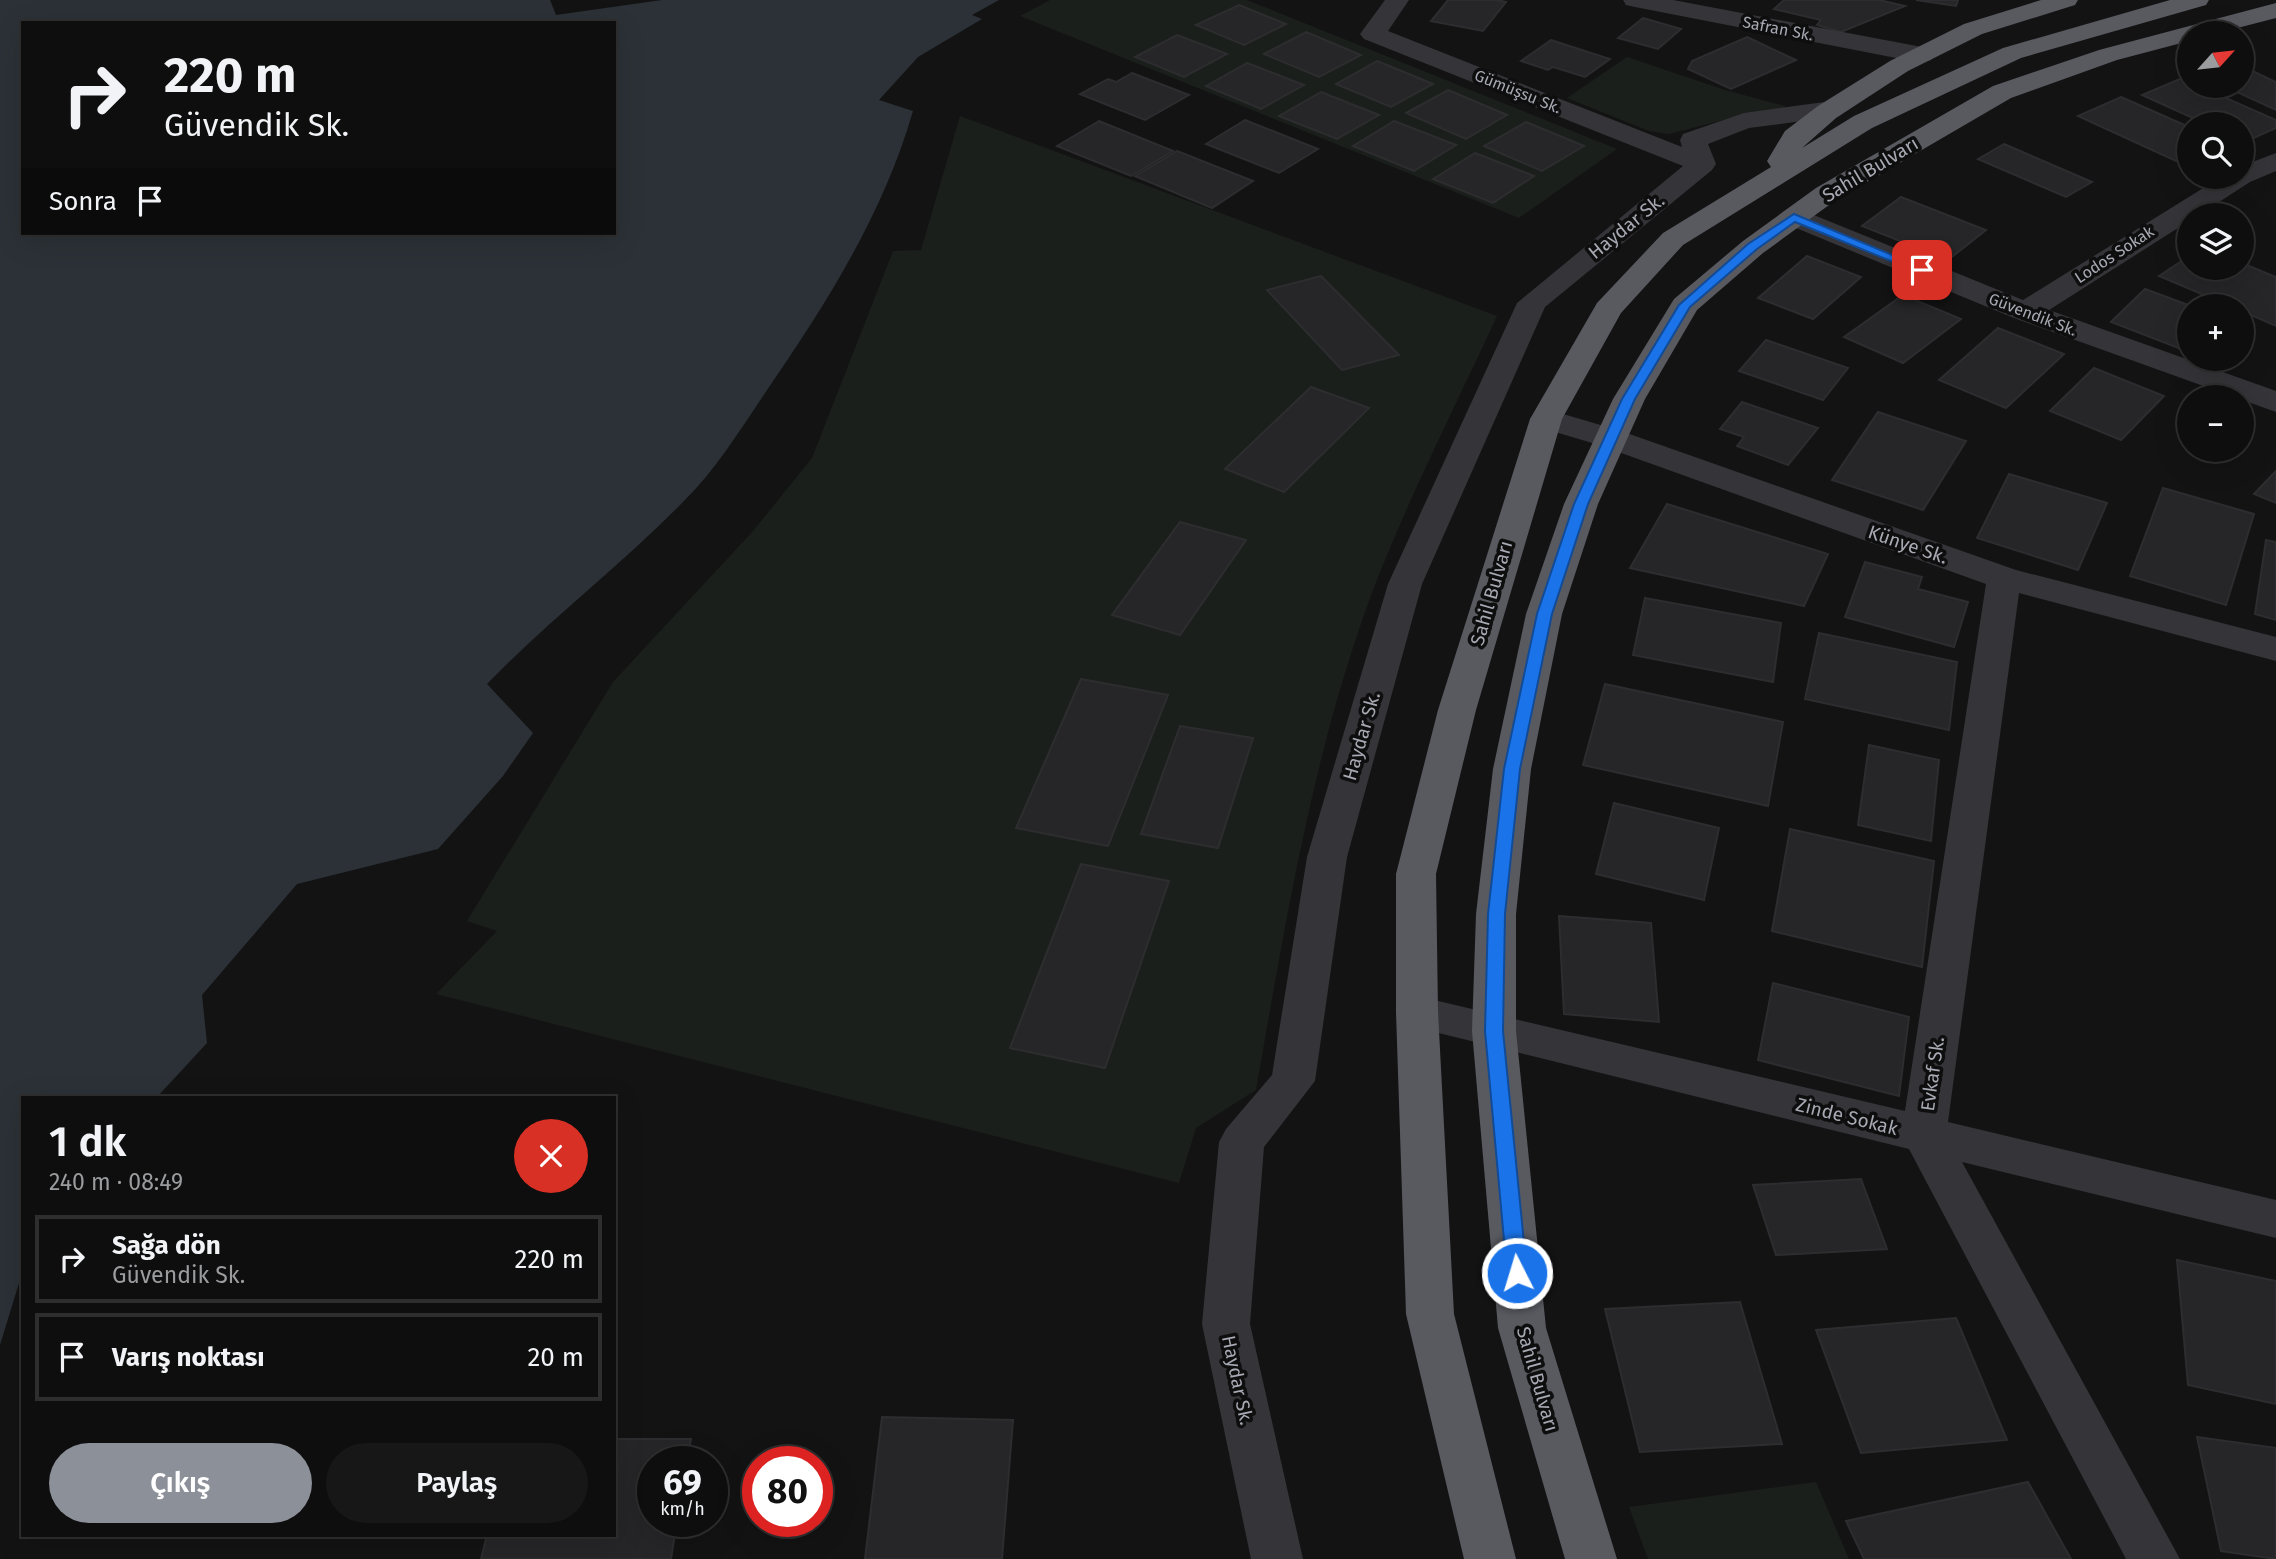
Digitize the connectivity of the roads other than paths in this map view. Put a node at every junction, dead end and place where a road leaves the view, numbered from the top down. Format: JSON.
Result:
{"nodes":[{"id":1,"x":1398,"y":0,"type":"edge"},
{"id":2,"x":1635,"y":0,"type":"edge"},
{"id":3,"x":2066,"y":0,"type":"edge"},
{"id":4,"x":2197,"y":0,"type":"edge"},
{"id":5,"x":2276,"y":10,"type":"edge"},
{"id":6,"x":2276,"y":30,"type":"edge"},
{"id":7,"x":2254,"y":35,"type":"edge"},
{"id":8,"x":2177,"y":53,"type":"edge"},
{"id":9,"x":1922,"y":55,"type":"junction"},
{"id":10,"x":1832,"y":108,"type":"junction"},
{"id":11,"x":1888,"y":158,"type":"junction"},
{"id":12,"x":2276,"y":161,"type":"edge"},
{"id":13,"x":1702,"y":164,"type":"junction"},
{"id":14,"x":2254,"y":170,"type":"edge"},
{"id":15,"x":1770,"y":181,"type":"junction"},
{"id":16,"x":2216,"y":189,"type":"edge"},
{"id":17,"x":1794,"y":218,"type":"junction"},
{"id":18,"x":2025,"y":312,"type":"junction"},
{"id":19,"x":2276,"y":402,"type":"edge"},
{"id":20,"x":1546,"y":419,"type":"junction"},
{"id":21,"x":1610,"y":438,"type":"junction"},
{"id":22,"x":2004,"y":578,"type":"junction"},
{"id":23,"x":2276,"y":649,"type":"edge"},
{"id":24,"x":1417,"y":1012,"type":"junction"},
{"id":25,"x":1494,"y":1031,"type":"junction"},
{"id":26,"x":1924,"y":1134,"type":"junction"},
{"id":27,"x":2276,"y":1219,"type":"edge"},
{"id":28,"x":1277,"y":1559,"type":"edge"},
{"id":29,"x":1490,"y":1559,"type":"edge"},
{"id":30,"x":1591,"y":1559,"type":"edge"},
{"id":31,"x":2154,"y":1559,"type":"edge"}],
"edges":[{"from":1,"to":13,"type":"street","name":"Gümüşsu Sk."},
{"from":2,"to":9,"type":"street","name":"Safran Sk."},
{"from":3,"to":9,"type":"highway"},
{"from":4,"to":15,"type":"highway","name":"Sahil Bulvarı"},
{"from":5,"to":11,"type":"highway","name":"Sahil Bulvarı"},
{"from":6,"to":7,"type":"highway"},
{"from":8,"to":11,"type":"highway"},
{"from":9,"to":10,"type":"highway"},
{"from":10,"to":13,"type":"street"},
{"from":10,"to":15,"type":"highway"},
{"from":11,"to":17,"type":"highway","name":"Sahil Bulvarı"},
{"from":12,"to":14,"type":"street","name":"Lodos Sokak"},
{"from":13,"to":28,"type":"street","name":"Haydar Sk."},
{"from":15,"to":20,"type":"highway","name":"Sahil Bulvarı"},
{"from":16,"to":18,"type":"street","name":"Lodos Sokak"},
{"from":17,"to":18,"type":"street","name":"Güvendik Sk."},
{"from":17,"to":21,"type":"highway","name":"Sahil Bulvarı"},
{"from":18,"to":19,"type":"street","name":"Güvendik Sk."},
{"from":20,"to":21,"type":"street","name":"Künye Sk."},
{"from":20,"to":24,"type":"highway","name":"Sahil Bulvarı"},
{"from":21,"to":22,"type":"street","name":"Künye Sk."},
{"from":21,"to":25,"type":"highway","name":"Sahil Bulvarı"},
{"from":22,"to":23,"type":"street","name":"Künye Sk."},
{"from":22,"to":26,"type":"street","name":"Evkaf Sk."},
{"from":24,"to":25,"type":"street","name":"Zinde Sokak"},
{"from":24,"to":29,"type":"highway","name":"Sahil Bulvarı"},
{"from":25,"to":26,"type":"street","name":"Zinde Sokak"},
{"from":25,"to":30,"type":"highway","name":"Sahil Bulvarı"},
{"from":26,"to":27,"type":"street","name":"Zinde Sokak"},
{"from":26,"to":31,"type":"street","name":"Evkaf Sk."}]}
